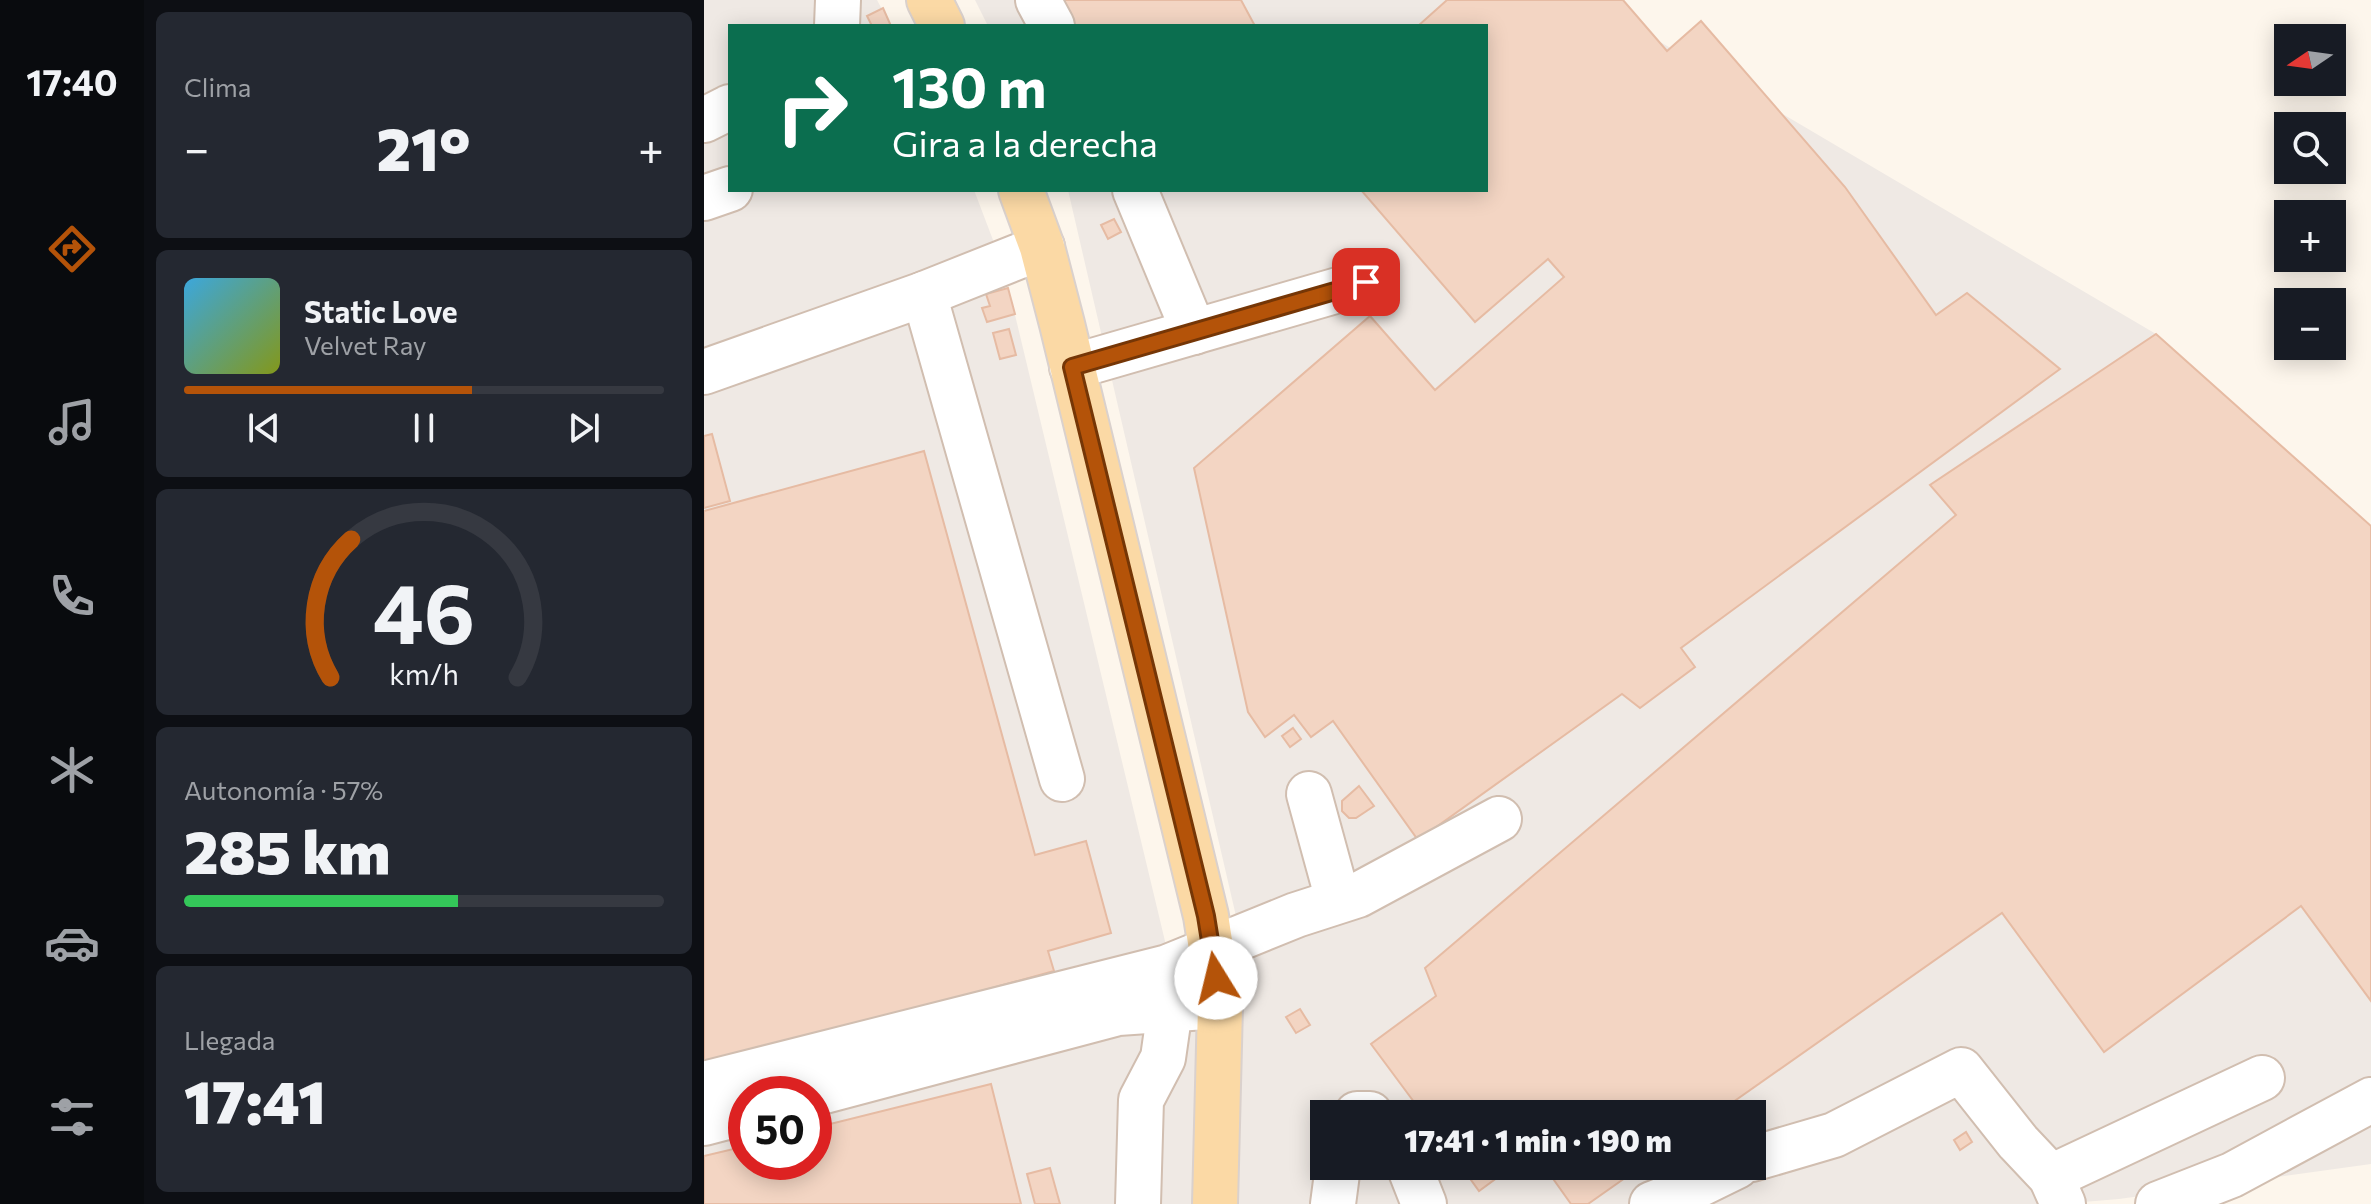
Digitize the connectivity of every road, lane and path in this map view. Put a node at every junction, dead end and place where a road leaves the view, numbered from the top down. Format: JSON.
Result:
{"nodes":[{"id":1,"x":838,"y":0,"type":"edge"},
{"id":2,"x":929,"y":0,"type":"edge"},
{"id":3,"x":1038,"y":0,"type":"edge"},
{"id":4,"x":837,"y":24,"type":"edge"},
{"id":5,"x":941,"y":24,"type":"edge"},
{"id":6,"x":1051,"y":24,"type":"edge"},
{"id":7,"x":728,"y":108,"type":"edge"},
{"id":8,"x":704,"y":120,"type":"edge"},
{"id":9,"x":728,"y":190,"type":"edge"},
{"id":10,"x":1022,"y":192,"type":"edge"},
{"id":11,"x":1136,"y":192,"type":"edge"},
{"id":12,"x":704,"y":198,"type":"edge"},
{"id":13,"x":1042,"y":247,"type":"junction"},
{"id":14,"x":1366,"y":282,"type":"dead end"},
{"id":15,"x":924,"y":294,"type":"junction"},
{"id":16,"x":1194,"y":332,"type":"junction"},
{"id":17,"x":1072,"y":367,"type":"junction"},
{"id":18,"x":704,"y":372,"type":"edge"},
{"id":19,"x":1062,"y":779,"type":"dead end"},
{"id":20,"x":1309,"y":794,"type":"dead end"},
{"id":21,"x":1499,"y":819,"type":"dead end"},
{"id":22,"x":1338,"y":900,"type":"junction"},
{"id":23,"x":1211,"y":950,"type":"junction"},
{"id":24,"x":1220,"y":1006,"type":"junction"},
{"id":25,"x":1170,"y":1009,"type":"junction"},
{"id":26,"x":2262,"y":1078,"type":"dead end"},
{"id":27,"x":704,"y":1084,"type":"edge"},
{"id":28,"x":832,"y":1089,"type":"edge"},
{"id":29,"x":2371,"y":1100,"type":"edge"},
{"id":30,"x":728,"y":1117,"type":"edge"},
{"id":31,"x":704,"y":1123,"type":"edge"},
{"id":32,"x":1766,"y":1155,"type":"edge"},
{"id":33,"x":1336,"y":1180,"type":"edge"},
{"id":34,"x":1415,"y":1180,"type":"edge"},
{"id":35,"x":1708,"y":1180,"type":"edge"},
{"id":36,"x":2057,"y":1191,"type":"edge"},
{"id":37,"x":1138,"y":1204,"type":"edge"},
{"id":38,"x":1215,"y":1204,"type":"edge"},
{"id":39,"x":1333,"y":1204,"type":"edge"},
{"id":40,"x":1424,"y":1204,"type":"edge"},
{"id":41,"x":1652,"y":1204,"type":"edge"},
{"id":42,"x":2158,"y":1204,"type":"edge"}],
"edges":[{"from":1,"to":4,"type":"lane"},
{"from":2,"to":5,"type":"main road"},
{"from":3,"to":6,"type":"lane"},
{"from":7,"to":8,"type":"lane"},
{"from":9,"to":12,"type":"lane"},
{"from":10,"to":13,"type":"main road"},
{"from":11,"to":16,"type":"lane"},
{"from":13,"to":15,"type":"lane"},
{"from":13,"to":17,"type":"main road"},
{"from":14,"to":16,"type":"lane"},
{"from":15,"to":18,"type":"lane"},
{"from":15,"to":19,"type":"lane"},
{"from":16,"to":17,"type":"lane"},
{"from":17,"to":23,"type":"main road"},
{"from":20,"to":22,"type":"lane"},
{"from":21,"to":22,"type":"lane"},
{"from":22,"to":23,"type":"lane"},
{"from":23,"to":24,"type":"main road"},
{"from":23,"to":27,"type":"lane"},
{"from":24,"to":25,"type":"lane"},
{"from":24,"to":38,"type":"main road"},
{"from":25,"to":28,"type":"lane"},
{"from":25,"to":37,"type":"lane"},
{"from":26,"to":36,"type":"lane"},
{"from":29,"to":42,"type":"lane"},
{"from":30,"to":31,"type":"lane"},
{"from":32,"to":36,"type":"lane"},
{"from":33,"to":39,"type":"lane"},
{"from":34,"to":40,"type":"lane"},
{"from":35,"to":41,"type":"lane"}]}
